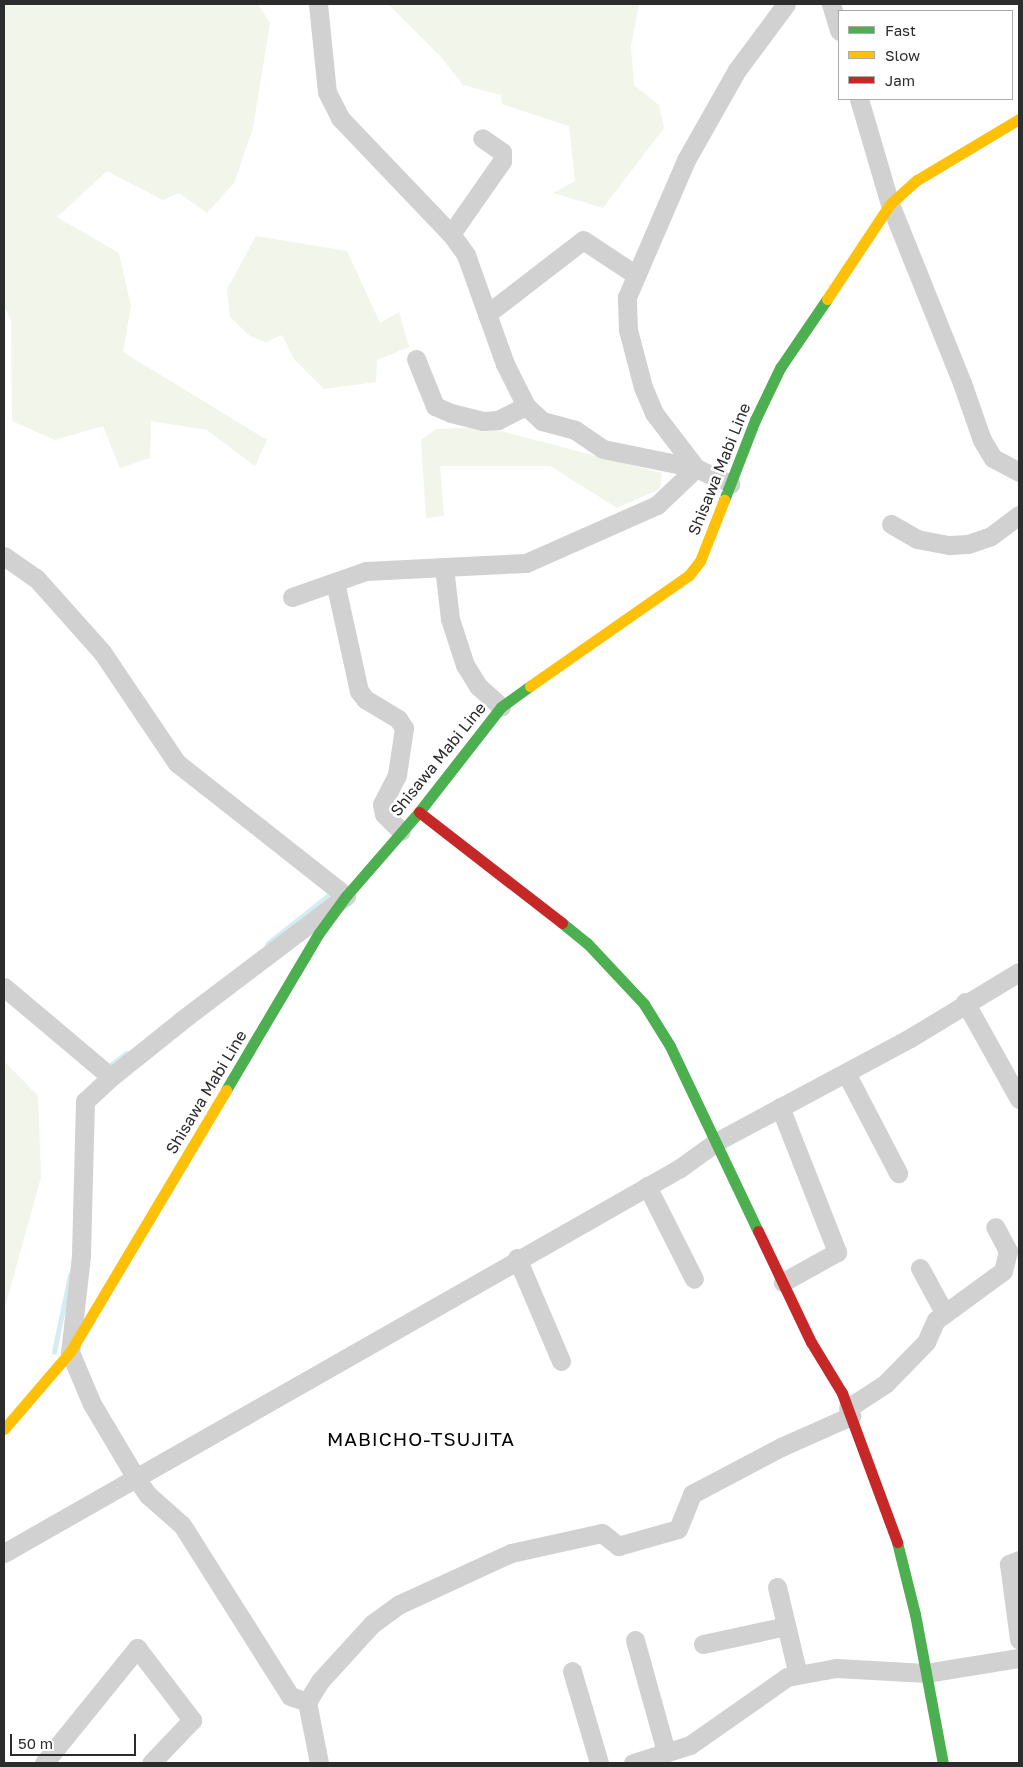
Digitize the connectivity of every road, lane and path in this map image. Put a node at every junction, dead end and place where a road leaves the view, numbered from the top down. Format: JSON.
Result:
{"nodes":[{"id":1,"x":318,"y":4,"type":"edge"},
{"id":2,"x":786,"y":4,"type":"edge"},
{"id":3,"x":831,"y":4,"type":"edge"},
{"id":4,"x":838,"y":28,"type":"edge"},
{"id":5,"x":859,"y":100,"type":"edge"},
{"id":6,"x":1019,"y":119,"type":"edge"},
{"id":7,"x":482,"y":138,"type":"dead end"},
{"id":8,"x":890,"y":204,"type":"junction"},
{"id":9,"x":450,"y":234,"type":"junction"},
{"id":10,"x":636,"y":274,"type":"junction"},
{"id":11,"x":487,"y":314,"type":"junction"},
{"id":12,"x":416,"y":359,"type":"dead end"},
{"id":13,"x":526,"y":406,"type":"junction"},
{"id":14,"x":696,"y":468,"type":"junction"},
{"id":15,"x":1019,"y":472,"type":"edge"},
{"id":16,"x":730,"y":484,"type":"junction"},
{"id":17,"x":1019,"y":515,"type":"edge"},
{"id":18,"x":890,"y":524,"type":"dead end"},
{"id":19,"x":7,"y":562,"type":"edge"},
{"id":20,"x":444,"y":567,"type":"junction"},
{"id":21,"x":335,"y":582,"type":"junction"},
{"id":22,"x":292,"y":597,"type":"dead end"},
{"id":23,"x":501,"y":707,"type":"junction"},
{"id":24,"x":419,"y":812,"type":"junction"},
{"id":25,"x":398,"y":828,"type":"junction"},
{"id":26,"x":341,"y":891,"type":"junction"},
{"id":27,"x":1019,"y":972,"type":"edge"},
{"id":28,"x":4,"y":987,"type":"edge"},
{"id":29,"x":965,"y":1002,"type":"junction"},
{"id":30,"x":106,"y":1073,"type":"junction"},
{"id":31,"x":846,"y":1073,"type":"junction"},
{"id":32,"x":1019,"y":1099,"type":"edge"},
{"id":33,"x":780,"y":1107,"type":"junction"},
{"id":34,"x":716,"y":1142,"type":"junction"},
{"id":35,"x":898,"y":1173,"type":"dead end"},
{"id":36,"x":647,"y":1186,"type":"junction"},
{"id":37,"x":995,"y":1226,"type":"dead end"},
{"id":38,"x":517,"y":1258,"type":"junction"},
{"id":39,"x":920,"y":1268,"type":"dead end"},
{"id":40,"x":694,"y":1279,"type":"dead end"},
{"id":41,"x":783,"y":1282,"type":"junction"},
{"id":42,"x":945,"y":1314,"type":"junction"},
{"id":43,"x":70,"y":1352,"type":"junction"},
{"id":44,"x":561,"y":1361,"type":"dead end"},
{"id":45,"x":850,"y":1412,"type":"junction"},
{"id":46,"x":4,"y":1429,"type":"edge"},
{"id":47,"x":136,"y":1478,"type":"junction"},
{"id":48,"x":4,"y":1553,"type":"edge"},
{"id":49,"x":1019,"y":1560,"type":"edge"},
{"id":50,"x":777,"y":1587,"type":"dead end"},
{"id":51,"x":786,"y":1626,"type":"junction"},
{"id":52,"x":1019,"y":1639,"type":"edge"},
{"id":53,"x":635,"y":1640,"type":"dead end"},
{"id":54,"x":703,"y":1644,"type":"dead end"},
{"id":55,"x":1019,"y":1658,"type":"edge"},
{"id":56,"x":572,"y":1671,"type":"dead end"},
{"id":57,"x":926,"y":1673,"type":"junction"},
{"id":58,"x":798,"y":1675,"type":"junction"},
{"id":59,"x":307,"y":1702,"type":"junction"},
{"id":60,"x":666,"y":1752,"type":"junction"},
{"id":61,"x":691,"y":1754,"type":"edge"},
{"id":62,"x":44,"y":1763,"type":"edge"},
{"id":63,"x":151,"y":1763,"type":"edge"},
{"id":64,"x":319,"y":1763,"type":"edge"},
{"id":65,"x":599,"y":1763,"type":"edge"},
{"id":66,"x":633,"y":1763,"type":"edge"},
{"id":67,"x":943,"y":1763,"type":"edge"}],
"edges":[{"from":1,"to":9,"type":"street"},
{"from":2,"to":10,"type":"street"},
{"from":3,"to":4,"type":"street"},
{"from":5,"to":8,"type":"street"},
{"from":6,"to":8,"type":"main road","name":"Shisawa Mabi Line"},
{"from":7,"to":9,"type":"street"},
{"from":8,"to":15,"type":"street"},
{"from":8,"to":16,"type":"main road","name":"Shisawa Mabi Line"},
{"from":9,"to":11,"type":"street"},
{"from":10,"to":11,"type":"street"},
{"from":10,"to":14,"type":"street"},
{"from":11,"to":13,"type":"street"},
{"from":12,"to":13,"type":"street"},
{"from":13,"to":14,"type":"street"},
{"from":14,"to":16,"type":"street"},
{"from":14,"to":20,"type":"street"},
{"from":16,"to":23,"type":"main road","name":"Shisawa Mabi Line"},
{"from":17,"to":18,"type":"street"},
{"from":19,"to":26,"type":"street"},
{"from":20,"to":21,"type":"street"},
{"from":20,"to":23,"type":"street"},
{"from":21,"to":22,"type":"street"},
{"from":21,"to":25,"type":"street"},
{"from":23,"to":24,"type":"main road","name":"Shisawa Mabi Line"},
{"from":24,"to":25,"type":"main road","name":"Shisawa Mabi Line"},
{"from":24,"to":34,"type":"main road"},
{"from":25,"to":26,"type":"main road","name":"Shisawa Mabi Line"},
{"from":26,"to":30,"type":"street"},
{"from":26,"to":43,"type":"main road","name":"Shisawa Mabi Line"},
{"from":27,"to":29,"type":"street"},
{"from":28,"to":30,"type":"street"},
{"from":29,"to":31,"type":"street"},
{"from":29,"to":32,"type":"street"},
{"from":30,"to":43,"type":"street"},
{"from":31,"to":33,"type":"street"},
{"from":31,"to":35,"type":"street"},
{"from":33,"to":34,"type":"street"},
{"from":33,"to":41,"type":"street"},
{"from":34,"to":36,"type":"street"},
{"from":34,"to":41,"type":"main road"},
{"from":36,"to":38,"type":"street"},
{"from":36,"to":40,"type":"street"},
{"from":37,"to":42,"type":"street"},
{"from":38,"to":44,"type":"street"},
{"from":38,"to":47,"type":"street"},
{"from":39,"to":42,"type":"street"},
{"from":41,"to":45,"type":"main road"},
{"from":42,"to":45,"type":"street"},
{"from":43,"to":46,"type":"main road","name":"Shisawa Mabi Line"},
{"from":43,"to":47,"type":"street"},
{"from":45,"to":57,"type":"main road"},
{"from":45,"to":59,"type":"street"},
{"from":47,"to":48,"type":"street"},
{"from":47,"to":59,"type":"street"},
{"from":49,"to":52,"type":"street"},
{"from":50,"to":51,"type":"street"},
{"from":51,"to":54,"type":"street"},
{"from":51,"to":58,"type":"street"},
{"from":53,"to":60,"type":"street"},
{"from":55,"to":57,"type":"street"},
{"from":56,"to":65,"type":"street"},
{"from":57,"to":58,"type":"street"},
{"from":57,"to":67,"type":"main road"},
{"from":58,"to":61,"type":"street"},
{"from":59,"to":64,"type":"street"},
{"from":60,"to":61,"type":"street"},
{"from":60,"to":66,"type":"street"},
{"from":62,"to":63,"type":"street"}]}
